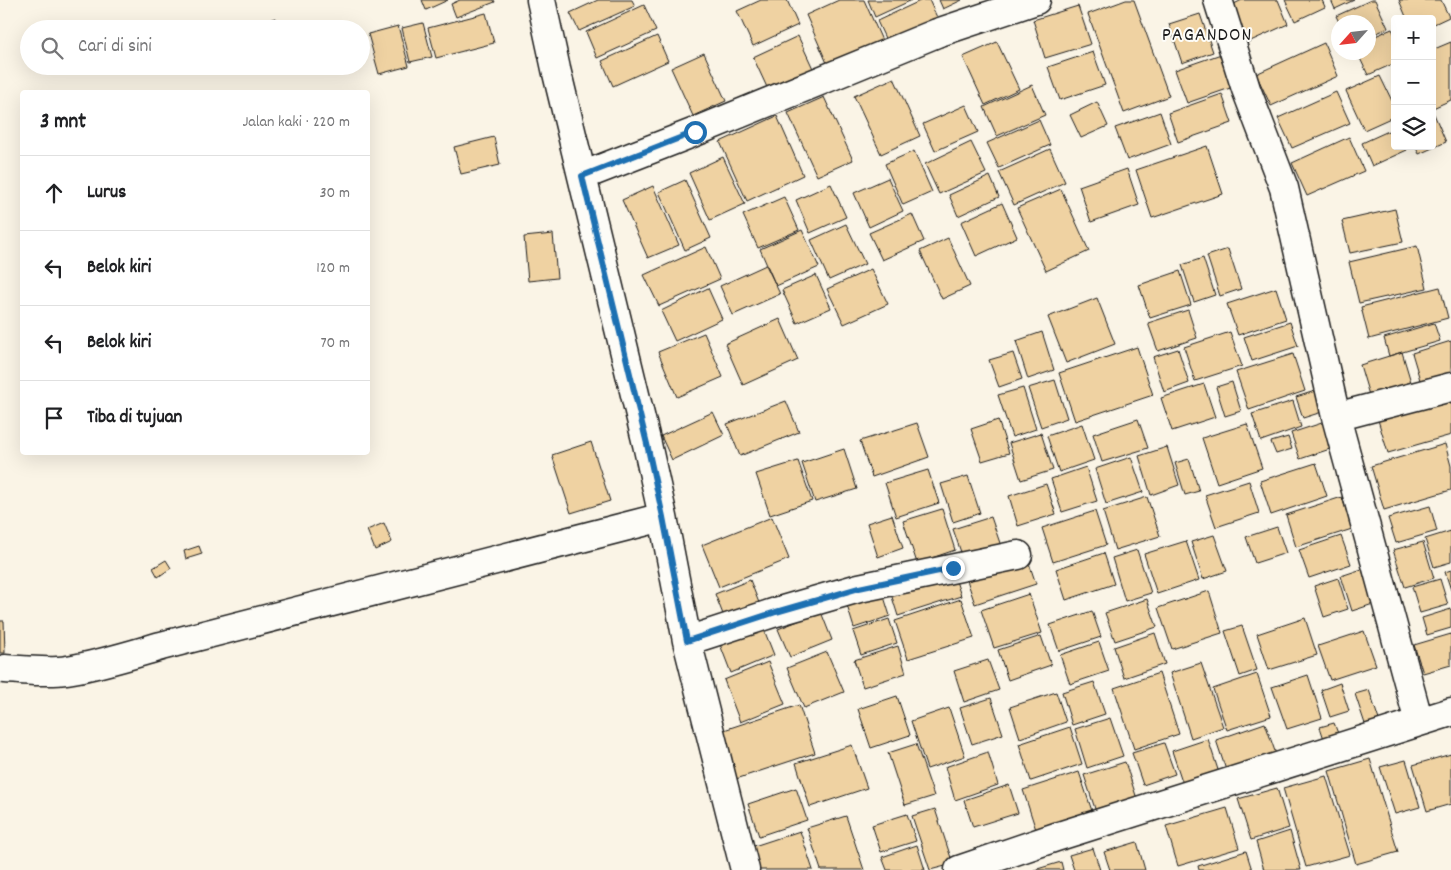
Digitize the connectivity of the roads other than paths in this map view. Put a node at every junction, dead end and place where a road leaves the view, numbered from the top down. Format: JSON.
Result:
{"nodes":[{"id":1,"x":541,"y":0,"type":"edge"},
{"id":2,"x":1036,"y":0,"type":"edge"},
{"id":3,"x":1218,"y":0,"type":"edge"},
{"id":4,"x":582,"y":176,"type":"junction"},
{"id":5,"x":1451,"y":388,"type":"edge"},
{"id":6,"x":1336,"y":417,"type":"junction"},
{"id":7,"x":663,"y":517,"type":"junction"},
{"id":8,"x":1018,"y":555,"type":"dead end"},
{"id":9,"x":687,"y":641,"type":"junction"},
{"id":10,"x":5,"y":669,"type":"dead end"},
{"id":11,"x":1451,"y":712,"type":"edge"},
{"id":12,"x":1419,"y":722,"type":"junction"},
{"id":13,"x":745,"y":870,"type":"edge"},
{"id":14,"x":959,"y":870,"type":"edge"}],
"edges":[{"from":1,"to":4,"type":"street"},
{"from":2,"to":4,"type":"street"},
{"from":3,"to":6,"type":"street"},
{"from":4,"to":7,"type":"street"},
{"from":5,"to":6,"type":"street"},
{"from":6,"to":12,"type":"street"},
{"from":7,"to":9,"type":"street"},
{"from":7,"to":10,"type":"street"},
{"from":8,"to":9,"type":"street"},
{"from":9,"to":13,"type":"street"},
{"from":11,"to":12,"type":"street"},
{"from":12,"to":14,"type":"street"}]}
